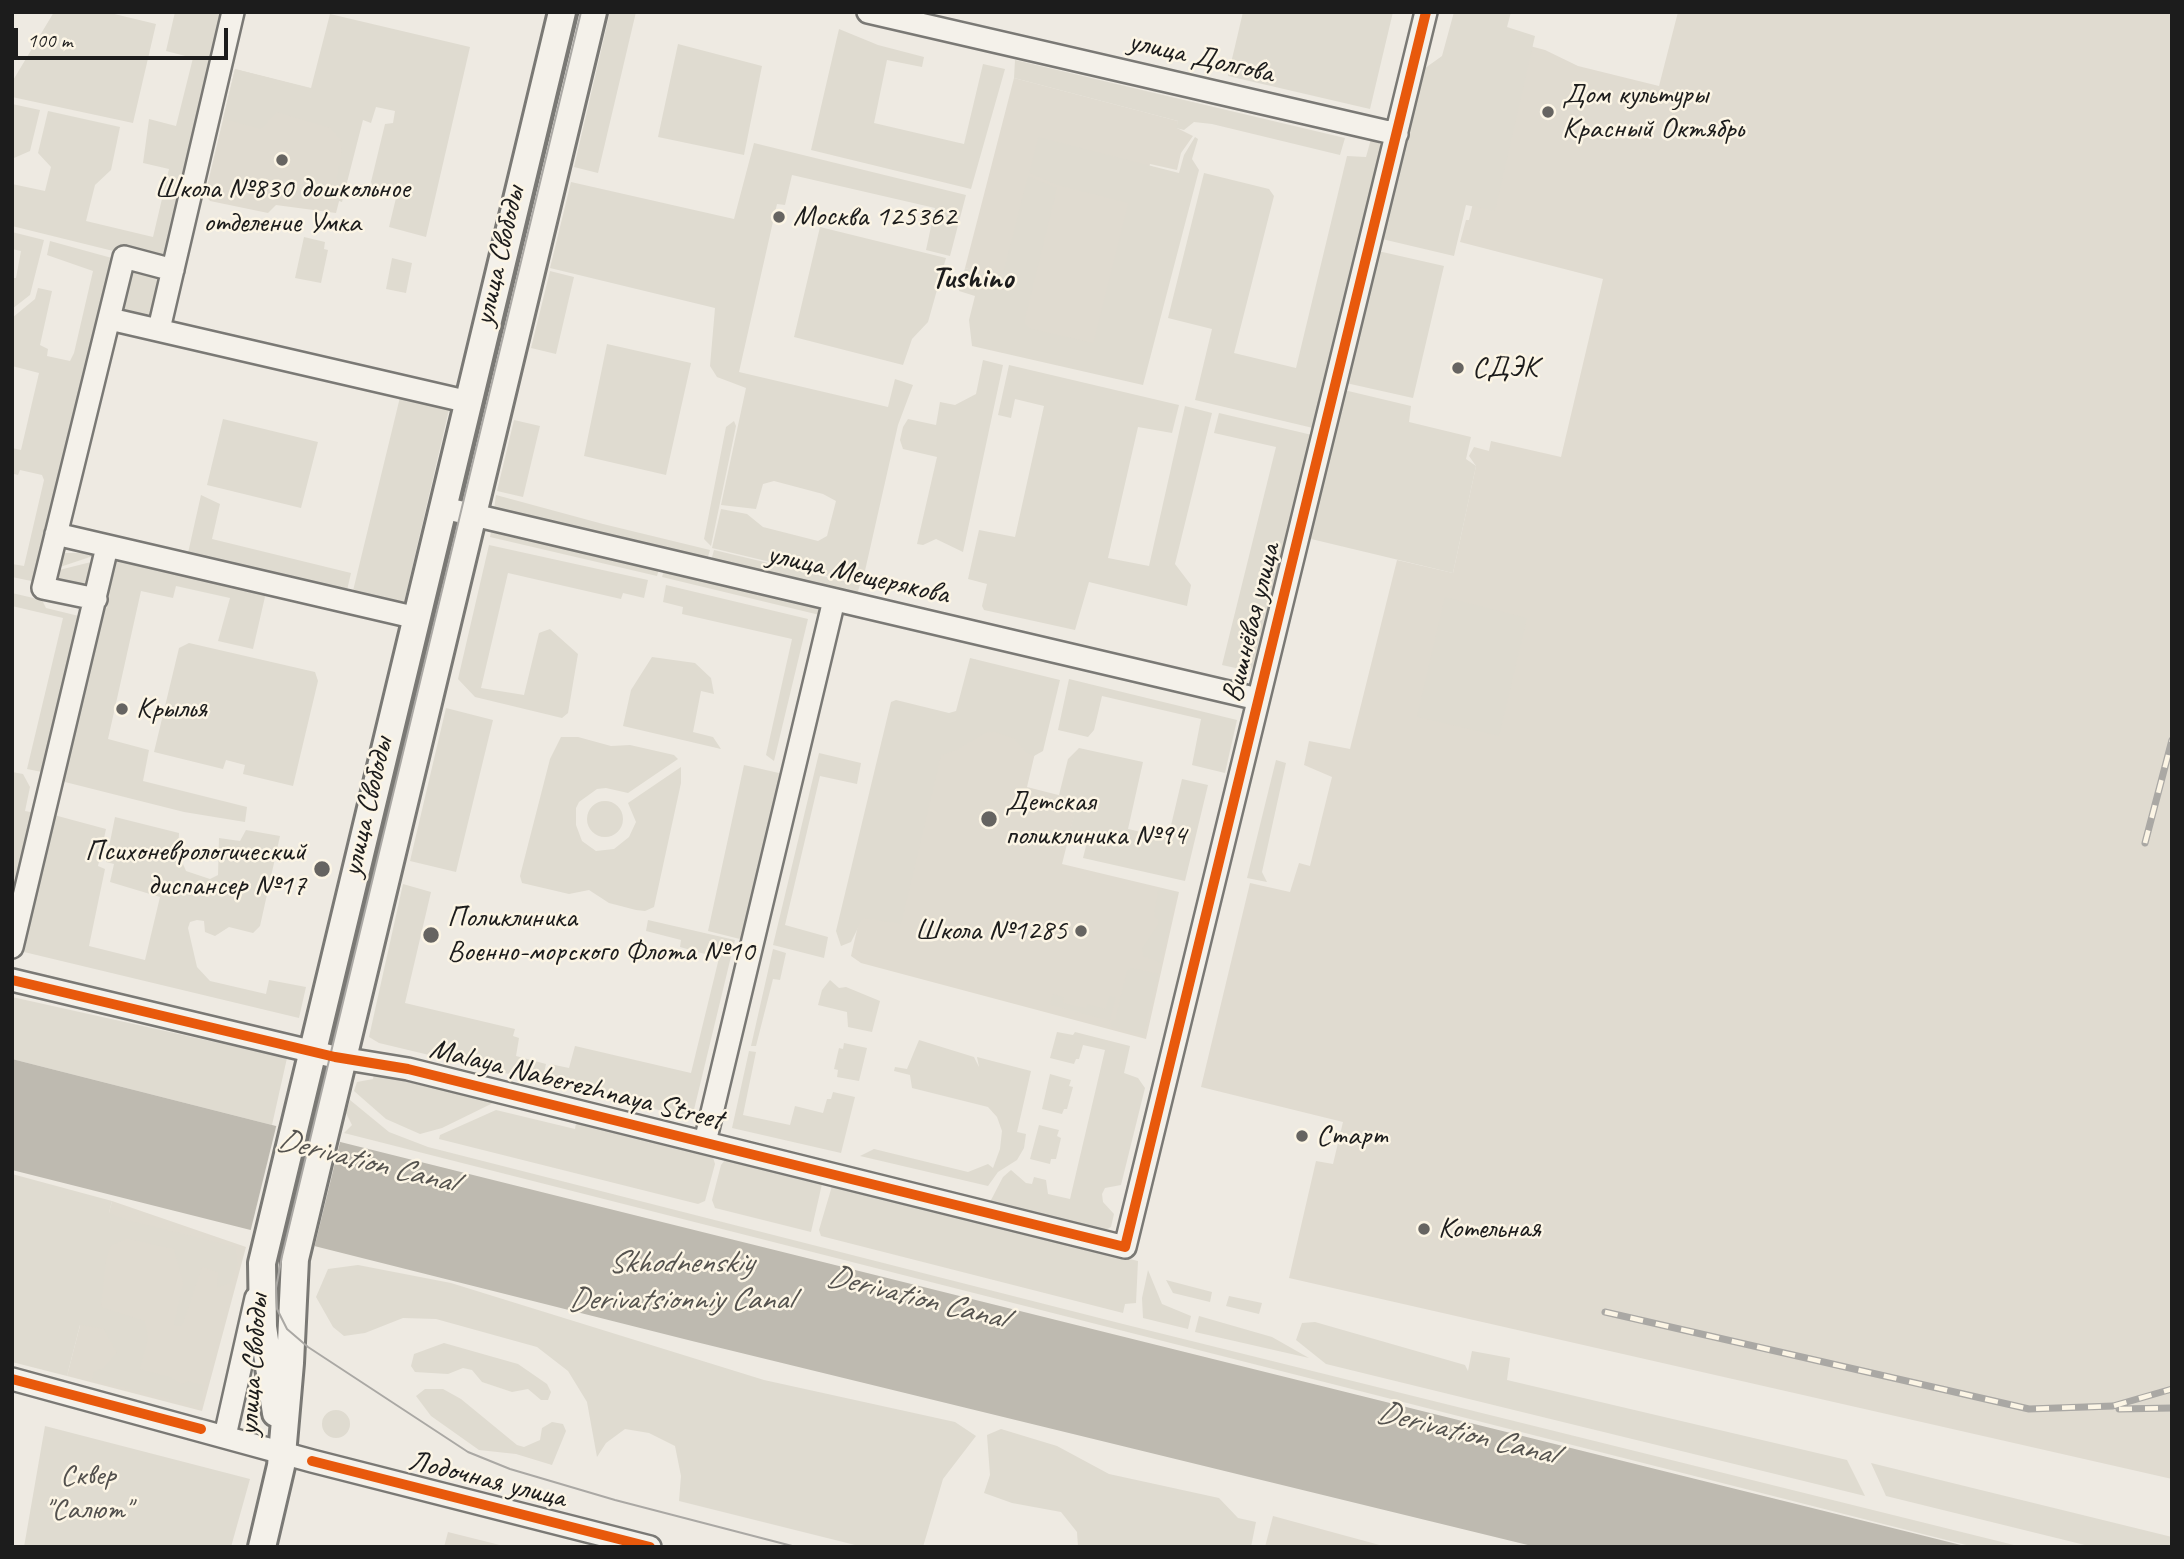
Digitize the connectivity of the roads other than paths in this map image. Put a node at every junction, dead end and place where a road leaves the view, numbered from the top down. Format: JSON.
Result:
{"nodes":[{"id":1,"x":233,"y":12,"type":"edge"},
{"id":2,"x":562,"y":12,"type":"edge"},
{"id":3,"x":593,"y":12,"type":"edge"},
{"id":4,"x":868,"y":12,"type":"edge"},
{"id":5,"x":1426,"y":12,"type":"edge"},
{"id":6,"x":1397,"y":134,"type":"junction"},
{"id":7,"x":173,"y":270,"type":"junction"},
{"id":8,"x":110,"y":318,"type":"junction"},
{"id":9,"x":159,"y":329,"type":"junction"},
{"id":10,"x":469,"y":402,"type":"junction"},
{"id":11,"x":444,"y":509,"type":"junction"},
{"id":12,"x":472,"y":515,"type":"junction"},
{"id":13,"x":57,"y":534,"type":"junction"},
{"id":14,"x":107,"y":547,"type":"junction"},
{"id":15,"x":96,"y":599,"type":"junction"},
{"id":16,"x":834,"y":600,"type":"junction"},
{"id":17,"x":417,"y":618,"type":"junction"},
{"id":18,"x":1258,"y":699,"type":"junction"},
{"id":19,"x":12,"y":947,"type":"edge"},
{"id":20,"x":12,"y":980,"type":"edge"},
{"id":21,"x":313,"y":1050,"type":"junction"},
{"id":22,"x":343,"y":1058,"type":"junction"},
{"id":23,"x":705,"y":1142,"type":"junction"},
{"id":24,"x":1125,"y":1247,"type":"joint"},
{"id":25,"x":260,"y":1279,"type":"junction"},
{"id":26,"x":12,"y":1379,"type":"edge"},
{"id":27,"x":225,"y":1436,"type":"junction"},
{"id":28,"x":282,"y":1452,"type":"junction"},
{"id":29,"x":262,"y":1547,"type":"edge"},
{"id":30,"x":650,"y":1547,"type":"edge"}],
"edges":[{"from":1,"to":7,"type":"street"},
{"from":2,"to":10,"type":"main road","name":"улица Свободы"},
{"from":3,"to":12,"type":"main road","name":"улица Свободы"},
{"from":4,"to":6,"type":"street","name":"улица Долгова"},
{"from":5,"to":6,"type":"street","name":"Вишнёвая улица"},
{"from":6,"to":18,"type":"street","name":"Вишнёвая улица"},
{"from":7,"to":8,"type":"street"},
{"from":7,"to":9,"type":"street"},
{"from":8,"to":9,"type":"street"},
{"from":8,"to":13,"type":"street"},
{"from":9,"to":10,"type":"street"},
{"from":10,"to":11,"type":"main road","name":"улица Свободы"},
{"from":11,"to":12,"type":"street","name":"улица Мещерякова"},
{"from":11,"to":17,"type":"main road","name":"улица Свободы"},
{"from":12,"to":16,"type":"street","name":"улица Мещерякова"},
{"from":12,"to":22,"type":"main road","name":"улица Свободы"},
{"from":13,"to":14,"type":"street"},
{"from":13,"to":15,"type":"street"},
{"from":14,"to":15,"type":"street"},
{"from":14,"to":17,"type":"street"},
{"from":15,"to":19,"type":"street"},
{"from":16,"to":18,"type":"street","name":"улица Мещерякова"},
{"from":16,"to":23,"type":"street"},
{"from":17,"to":21,"type":"main road","name":"улица Свободы"},
{"from":18,"to":24,"type":"street","name":"Вишнёвая улица"},
{"from":20,"to":21,"type":"street","name":"Malaya Naberezhnaya Street"},
{"from":21,"to":22,"type":"street","name":"Malaya Naberezhnaya Street"},
{"from":21,"to":25,"type":"main road","name":"улица Свободы"},
{"from":22,"to":23,"type":"street","name":"Malaya Naberezhnaya Street"},
{"from":22,"to":28,"type":"main road","name":"улица Свободы"},
{"from":23,"to":24,"type":"street","name":"Malaya Naberezhnaya Street"},
{"from":25,"to":27,"type":"street","name":"улица Свободы"},
{"from":25,"to":28,"type":"main road","name":"улица Свободы"},
{"from":26,"to":27,"type":"street","name":"Лодочная улица"},
{"from":27,"to":28,"type":"street","name":"Лодочная улица"},
{"from":28,"to":29,"type":"main road"},
{"from":28,"to":30,"type":"street","name":"Лодочная улица"}]}
